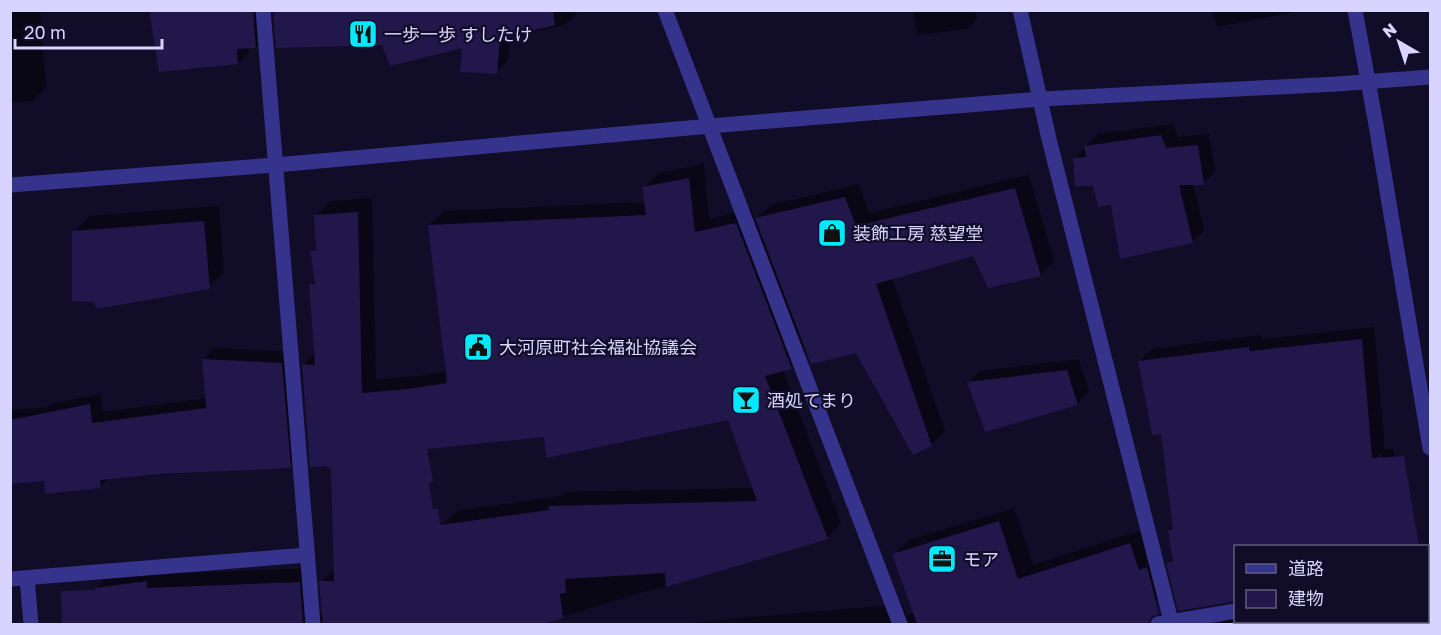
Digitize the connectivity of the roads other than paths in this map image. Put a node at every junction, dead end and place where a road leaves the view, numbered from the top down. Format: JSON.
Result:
{"nodes":[{"id":1,"x":263,"y":10,"type":"edge"},
{"id":2,"x":665,"y":10,"type":"edge"},
{"id":3,"x":1020,"y":10,"type":"edge"},
{"id":4,"x":1355,"y":10,"type":"edge"},
{"id":5,"x":1431,"y":76,"type":"edge"},
{"id":6,"x":1367,"y":81,"type":"junction"},
{"id":7,"x":1041,"y":99,"type":"junction"},
{"id":8,"x":708,"y":126,"type":"junction"},
{"id":9,"x":275,"y":165,"type":"junction"},
{"id":10,"x":10,"y":185,"type":"edge"},
{"id":11,"x":1431,"y":448,"type":"edge"},
{"id":12,"x":307,"y":555,"type":"junction"},
{"id":13,"x":27,"y":578,"type":"junction"},
{"id":14,"x":10,"y":579,"type":"edge"},
{"id":15,"x":1234,"y":611,"type":"edge"},
{"id":16,"x":1164,"y":623,"type":"edge"},
{"id":17,"x":31,"y":624,"type":"edge"},
{"id":18,"x":313,"y":624,"type":"edge"},
{"id":19,"x":900,"y":624,"type":"edge"}],
"edges":[{"from":1,"to":9,"type":"street"},
{"from":2,"to":8,"type":"street"},
{"from":3,"to":7,"type":"street"},
{"from":4,"to":6,"type":"street"},
{"from":5,"to":6,"type":"street"},
{"from":6,"to":7,"type":"street"},
{"from":6,"to":11,"type":"street"},
{"from":7,"to":8,"type":"street"},
{"from":7,"to":16,"type":"street"},
{"from":8,"to":9,"type":"street"},
{"from":8,"to":19,"type":"street"},
{"from":9,"to":10,"type":"street"},
{"from":9,"to":12,"type":"street"},
{"from":12,"to":13,"type":"street"},
{"from":12,"to":18,"type":"street"},
{"from":13,"to":14,"type":"street"},
{"from":13,"to":17,"type":"street"},
{"from":15,"to":16,"type":"street"}]}
